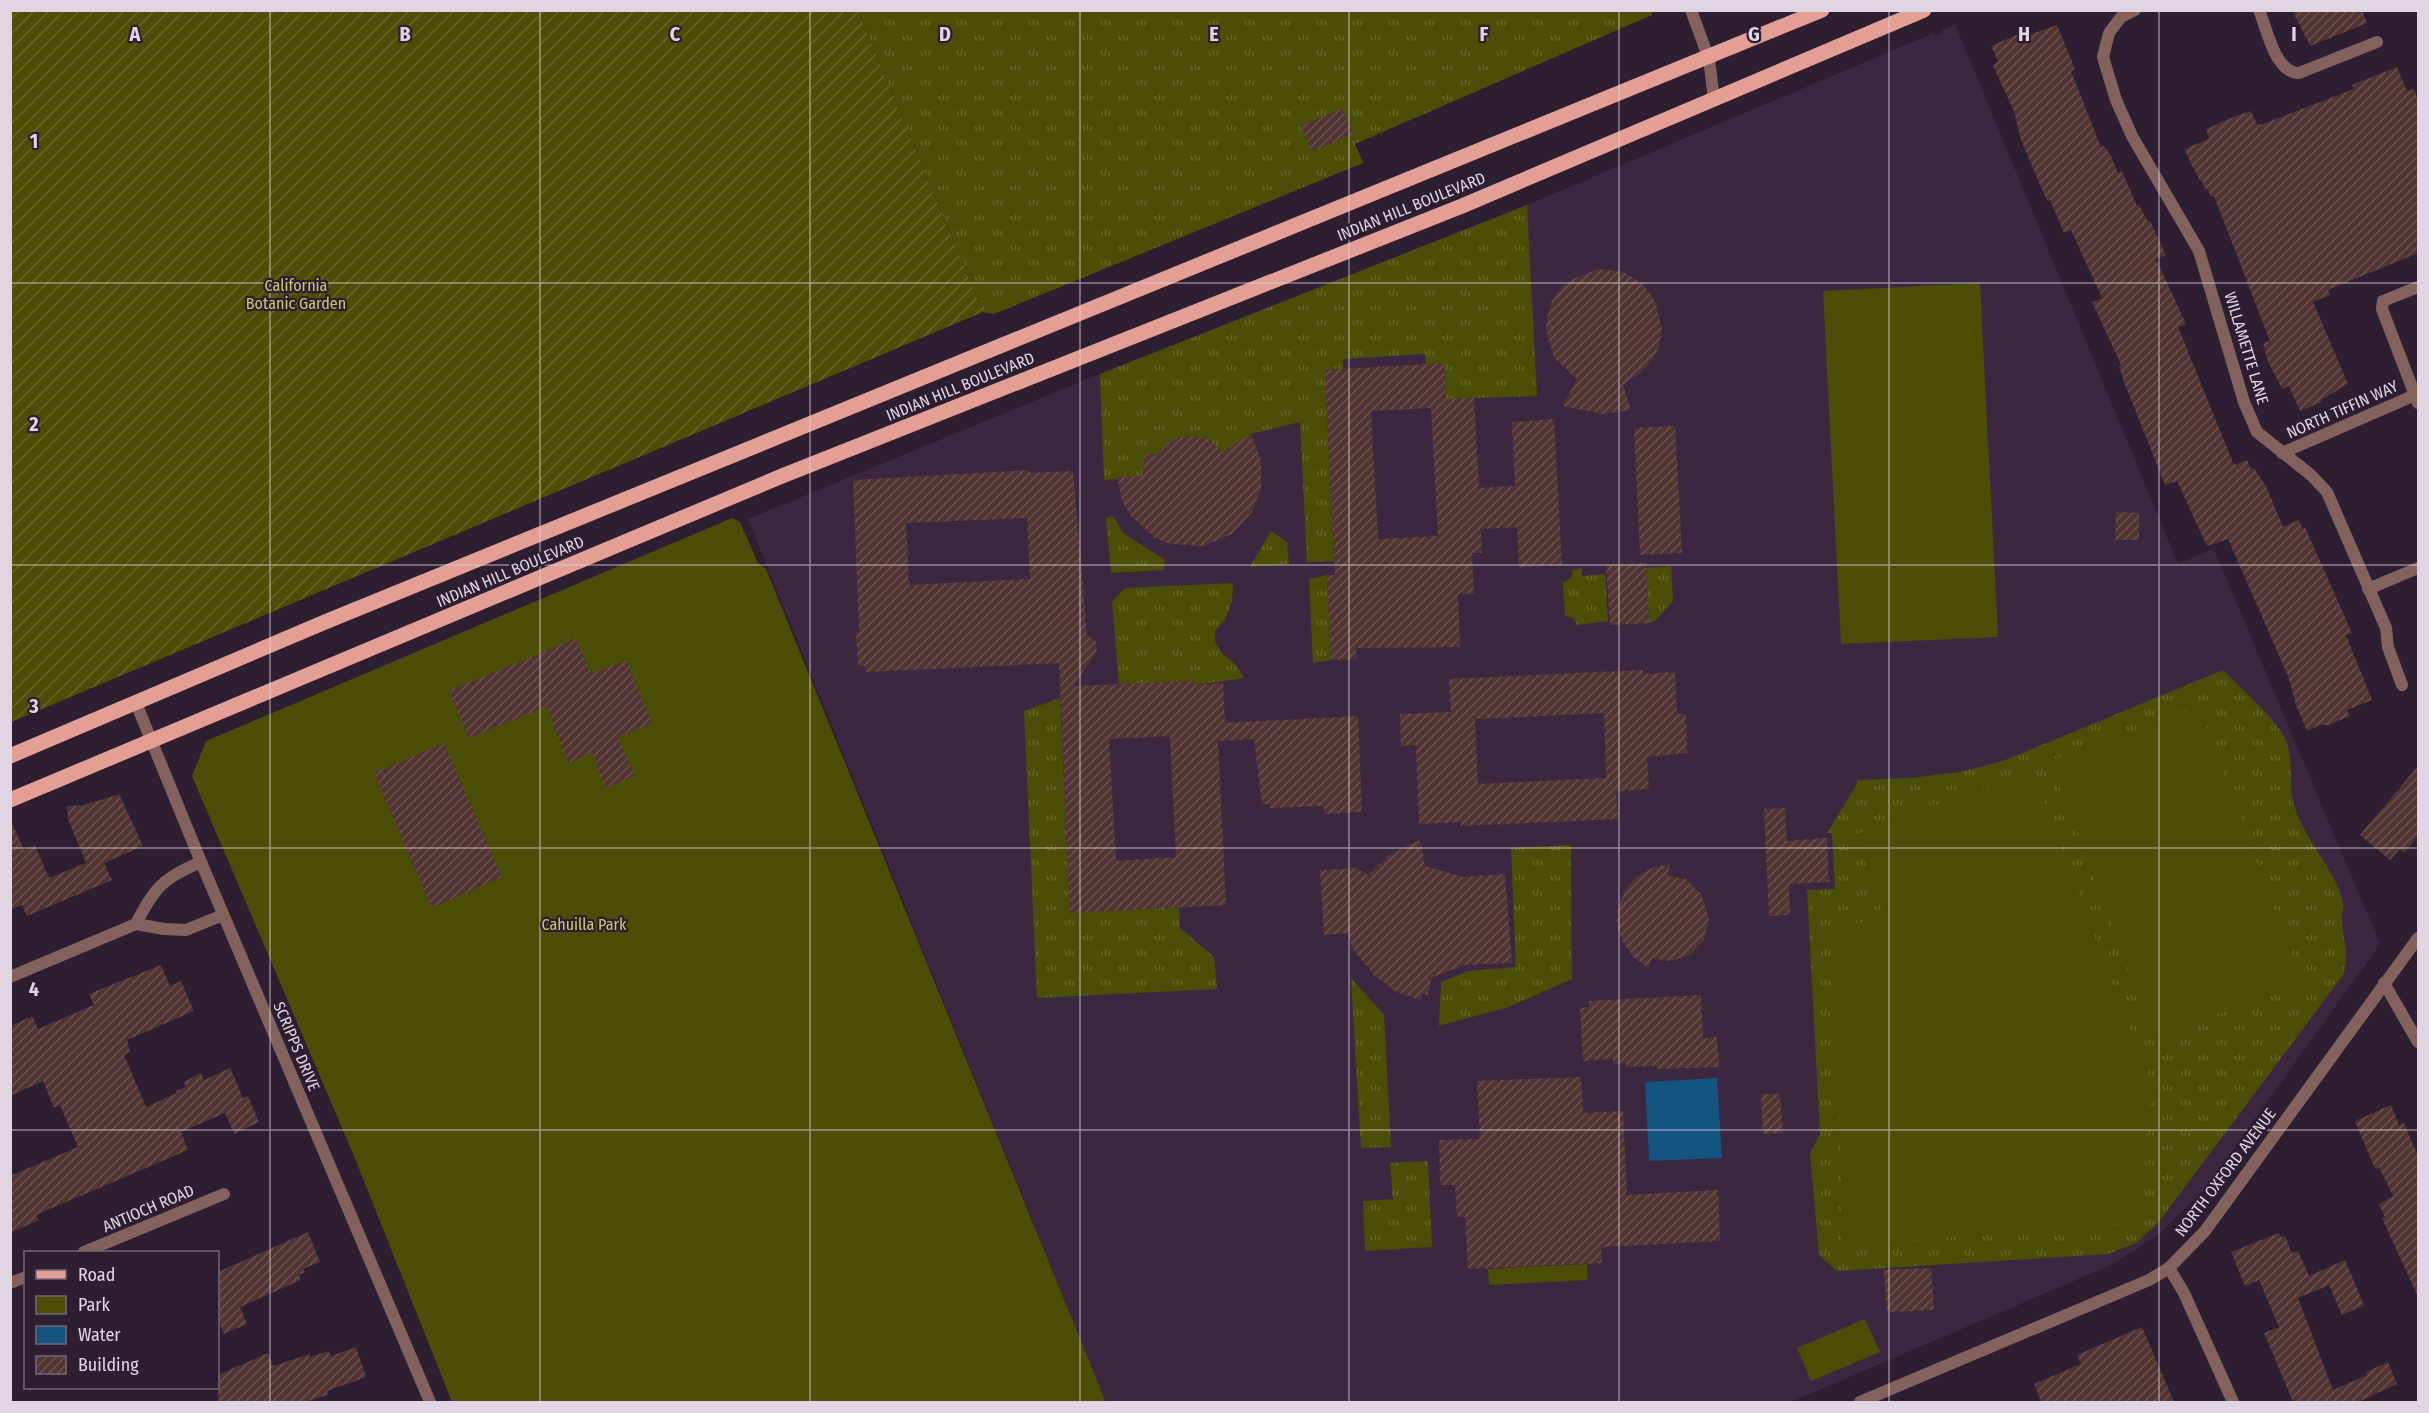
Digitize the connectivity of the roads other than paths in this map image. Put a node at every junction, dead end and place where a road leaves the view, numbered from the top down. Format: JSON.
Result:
{"nodes":[{"id":1,"x":1691,"y":10,"type":"edge"},
{"id":2,"x":1822,"y":10,"type":"edge"},
{"id":3,"x":1924,"y":10,"type":"edge"},
{"id":4,"x":2135,"y":10,"type":"edge"},
{"id":5,"x":2259,"y":10,"type":"edge"},
{"id":6,"x":2377,"y":42,"type":"dead end"},
{"id":7,"x":1709,"y":59,"type":"junction"},
{"id":8,"x":1714,"y":99,"type":"junction"},
{"id":9,"x":2418,"y":286,"type":"edge"},
{"id":10,"x":2417,"y":399,"type":"edge"},
{"id":11,"x":2282,"y":453,"type":"junction"},
{"id":12,"x":2418,"y":568,"type":"edge"},
{"id":13,"x":2368,"y":589,"type":"junction"},
{"id":14,"x":2402,"y":685,"type":"dead end"},
{"id":15,"x":136,"y":703,"type":"junction"},
{"id":16,"x":152,"y":741,"type":"junction"},
{"id":17,"x":10,"y":756,"type":"edge"},
{"id":18,"x":10,"y":800,"type":"edge"},
{"id":19,"x":201,"y":862,"type":"junction"},
{"id":20,"x":223,"y":915,"type":"junction"},
{"id":21,"x":136,"y":924,"type":"junction"},
{"id":22,"x":2418,"y":938,"type":"edge"},
{"id":23,"x":10,"y":977,"type":"edge"},
{"id":24,"x":2384,"y":983,"type":"junction"},
{"id":25,"x":2418,"y":1042,"type":"edge"},
{"id":26,"x":224,"y":1194,"type":"dead end"},
{"id":27,"x":86,"y":1251,"type":"edge"},
{"id":28,"x":2169,"y":1268,"type":"junction"},
{"id":29,"x":430,"y":1402,"type":"edge"},
{"id":30,"x":1860,"y":1402,"type":"edge"},
{"id":31,"x":2233,"y":1402,"type":"edge"}],
"edges":[{"from":1,"to":7,"type":"street"},
{"from":2,"to":7,"type":"main road","name":"INDIAN HILL BOULEVARD"},
{"from":3,"to":8,"type":"main road","name":"INDIAN HILL BOULEVARD"},
{"from":4,"to":11,"type":"street","name":"WILLAMETTE LANE"},
{"from":5,"to":6,"type":"street"},
{"from":7,"to":8,"type":"street"},
{"from":7,"to":15,"type":"main road","name":"INDIAN HILL BOULEVARD"},
{"from":8,"to":16,"type":"main road","name":"INDIAN HILL BOULEVARD"},
{"from":9,"to":10,"type":"street"},
{"from":10,"to":11,"type":"street","name":"NORTH TIFFIN WAY"},
{"from":11,"to":13,"type":"street","name":"WILLAMETTE LANE"},
{"from":12,"to":13,"type":"street"},
{"from":13,"to":14,"type":"street","name":"WILLAMETTE LANE"},
{"from":15,"to":16,"type":"street","name":"SCRIPPS DRIVE"},
{"from":15,"to":17,"type":"main road","name":"INDIAN HILL BOULEVARD"},
{"from":16,"to":18,"type":"main road","name":"INDIAN HILL BOULEVARD"},
{"from":16,"to":19,"type":"street","name":"SCRIPPS DRIVE"},
{"from":19,"to":20,"type":"street","name":"SCRIPPS DRIVE"},
{"from":19,"to":21,"type":"street"},
{"from":20,"to":21,"type":"street"},
{"from":20,"to":29,"type":"street","name":"SCRIPPS DRIVE"},
{"from":21,"to":23,"type":"street"},
{"from":22,"to":24,"type":"street","name":"NORTH OXFORD AVENUE"},
{"from":24,"to":25,"type":"street"},
{"from":24,"to":28,"type":"street","name":"NORTH OXFORD AVENUE"},
{"from":26,"to":27,"type":"street","name":"ANTIOCH ROAD"},
{"from":28,"to":30,"type":"street","name":"NORTH OXFORD AVENUE"},
{"from":28,"to":31,"type":"street"}]}
